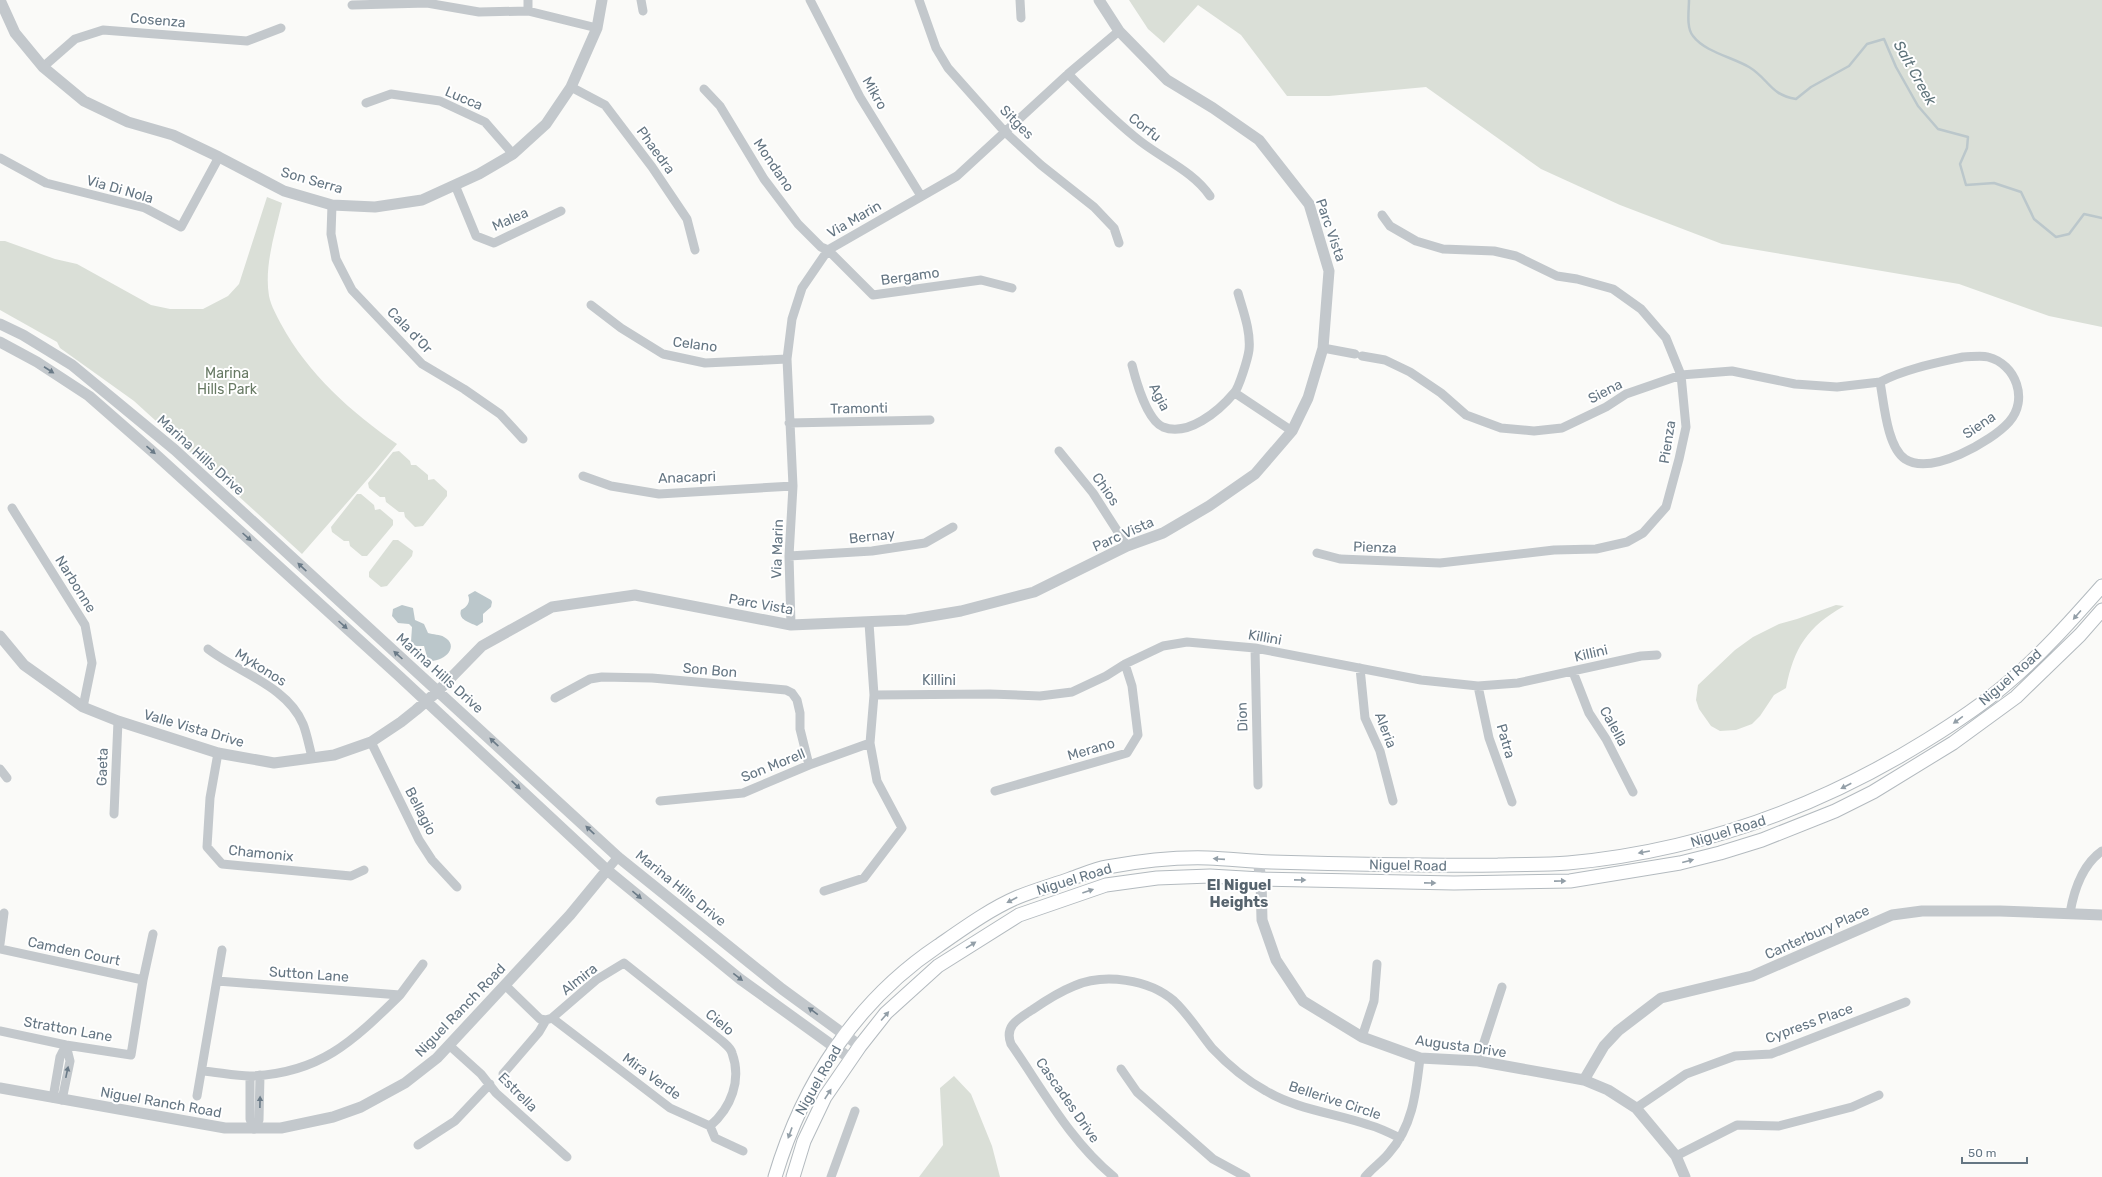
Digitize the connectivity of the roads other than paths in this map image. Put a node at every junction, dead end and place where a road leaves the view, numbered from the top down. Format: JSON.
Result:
{"nodes":[{"id":1,"x":0,"y":0,"type":"edge"},
{"id":2,"x":528,"y":0,"type":"edge"},
{"id":3,"x":602,"y":0,"type":"edge"},
{"id":4,"x":641,"y":0,"type":"edge"},
{"id":5,"x":810,"y":0,"type":"edge"},
{"id":6,"x":919,"y":0,"type":"edge"},
{"id":7,"x":1020,"y":0,"type":"edge"},
{"id":8,"x":1098,"y":0,"type":"edge"},
{"id":9,"x":352,"y":5,"type":"dead end"},
{"id":10,"x":528,"y":10,"type":"junction"},
{"id":11,"x":643,"y":11,"type":"dead end"},
{"id":12,"x":1021,"y":18,"type":"dead end"},
{"id":13,"x":281,"y":28,"type":"dead end"},
{"id":14,"x":597,"y":28,"type":"junction"},
{"id":15,"x":1119,"y":31,"type":"junction"},
{"id":16,"x":42,"y":67,"type":"junction"},
{"id":17,"x":1068,"y":74,"type":"junction"},
{"id":18,"x":571,"y":87,"type":"junction"},
{"id":19,"x":704,"y":89,"type":"dead end"},
{"id":20,"x":366,"y":103,"type":"dead end"},
{"id":21,"x":1005,"y":132,"type":"junction"},
{"id":22,"x":513,"y":154,"type":"junction"},
{"id":23,"x":220,"y":157,"type":"junction"},
{"id":24,"x":0,"y":158,"type":"edge"},
{"id":25,"x":455,"y":186,"type":"junction"},
{"id":26,"x":920,"y":196,"type":"junction"},
{"id":27,"x":1210,"y":196,"type":"dead end"},
{"id":28,"x":332,"y":205,"type":"junction"},
{"id":29,"x":561,"y":211,"type":"dead end"},
{"id":30,"x":1382,"y":215,"type":"dead end"},
{"id":31,"x":1119,"y":243,"type":"dead end"},
{"id":32,"x":695,"y":250,"type":"dead end"},
{"id":33,"x":828,"y":250,"type":"junction"},
{"id":34,"x":1012,"y":288,"type":"dead end"},
{"id":35,"x":1238,"y":293,"type":"dead end"},
{"id":36,"x":591,"y":305,"type":"dead end"},
{"id":37,"x":0,"y":324,"type":"edge"},
{"id":38,"x":0,"y":342,"type":"edge"},
{"id":39,"x":1323,"y":348,"type":"junction"},
{"id":40,"x":787,"y":359,"type":"junction"},
{"id":41,"x":1132,"y":365,"type":"dead end"},
{"id":42,"x":1681,"y":375,"type":"junction"},
{"id":43,"x":1880,"y":382,"type":"junction"},
{"id":44,"x":1235,"y":393,"type":"junction"},
{"id":45,"x":930,"y":420,"type":"dead end"},
{"id":46,"x":789,"y":423,"type":"junction"},
{"id":47,"x":1292,"y":431,"type":"junction"},
{"id":48,"x":523,"y":439,"type":"dead end"},
{"id":49,"x":1059,"y":451,"type":"dead end"},
{"id":50,"x":583,"y":476,"type":"dead end"},
{"id":51,"x":793,"y":486,"type":"junction"},
{"id":52,"x":12,"y":508,"type":"dead end"},
{"id":53,"x":953,"y":527,"type":"dead end"},
{"id":54,"x":1127,"y":546,"type":"junction"},
{"id":55,"x":1317,"y":553,"type":"dead end"},
{"id":56,"x":789,"y":556,"type":"junction"},
{"id":57,"x":2102,"y":586,"type":"edge"},
{"id":58,"x":2102,"y":610,"type":"edge"},
{"id":59,"x":869,"y":622,"type":"junction"},
{"id":60,"x":790,"y":625,"type":"junction"},
{"id":61,"x":0,"y":636,"type":"edge"},
{"id":62,"x":1255,"y":648,"type":"junction"},
{"id":63,"x":208,"y":649,"type":"dead end"},
{"id":64,"x":1657,"y":655,"type":"dead end"},
{"id":65,"x":1125,"y":664,"type":"junction"},
{"id":66,"x":1360,"y":668,"type":"junction"},
{"id":67,"x":1573,"y":672,"type":"junction"},
{"id":68,"x":1478,"y":686,"type":"junction"},
{"id":69,"x":438,"y":691,"type":"junction"},
{"id":70,"x":874,"y":695,"type":"junction"},
{"id":71,"x":555,"y":698,"type":"dead end"},
{"id":72,"x":426,"y":702,"type":"junction"},
{"id":73,"x":83,"y":707,"type":"junction"},
{"id":74,"x":118,"y":721,"type":"junction"},
{"id":75,"x":371,"y":742,"type":"junction"},
{"id":76,"x":870,"y":743,"type":"junction"},
{"id":77,"x":218,"y":753,"type":"junction"},
{"id":78,"x":312,"y":757,"type":"junction"},
{"id":79,"x":809,"y":765,"type":"junction"},
{"id":80,"x":0,"y":769,"type":"edge"},
{"id":81,"x":7,"y":778,"type":"dead end"},
{"id":82,"x":1258,"y":785,"type":"dead end"},
{"id":83,"x":995,"y":791,"type":"dead end"},
{"id":84,"x":1634,"y":792,"type":"dead end"},
{"id":85,"x":660,"y":801,"type":"dead end"},
{"id":86,"x":1393,"y":801,"type":"dead end"},
{"id":87,"x":1512,"y":802,"type":"dead end"},
{"id":88,"x":114,"y":814,"type":"dead end"},
{"id":89,"x":2102,"y":851,"type":"edge"},
{"id":90,"x":618,"y":857,"type":"junction"},
{"id":91,"x":1258,"y":861,"type":"junction"},
{"id":92,"x":364,"y":870,"type":"dead end"},
{"id":93,"x":607,"y":870,"type":"junction"},
{"id":94,"x":1261,"y":879,"type":"junction"},
{"id":95,"x":457,"y":887,"type":"dead end"},
{"id":96,"x":824,"y":891,"type":"dead end"},
{"id":97,"x":4,"y":913,"type":"dead end"},
{"id":98,"x":2070,"y":913,"type":"junction"},
{"id":99,"x":2102,"y":915,"type":"edge"},
{"id":100,"x":153,"y":934,"type":"dead end"},
{"id":101,"x":0,"y":944,"type":"edge"},
{"id":102,"x":0,"y":949,"type":"edge"},
{"id":103,"x":222,"y":950,"type":"dead end"},
{"id":104,"x":624,"y":963,"type":"joint"},
{"id":105,"x":423,"y":964,"type":"dead end"},
{"id":106,"x":1377,"y":964,"type":"dead end"},
{"id":107,"x":143,"y":980,"type":"junction"},
{"id":108,"x":217,"y":981,"type":"junction"},
{"id":109,"x":504,"y":985,"type":"junction"},
{"id":110,"x":1502,"y":987,"type":"dead end"},
{"id":111,"x":400,"y":995,"type":"junction"},
{"id":112,"x":1906,"y":1002,"type":"dead end"},
{"id":113,"x":549,"y":1019,"type":"junction"},
{"id":114,"x":0,"y":1031,"type":"edge"},
{"id":115,"x":1008,"y":1032,"type":"joint"},
{"id":116,"x":844,"y":1034,"type":"junction"},
{"id":117,"x":1362,"y":1037,"type":"junction"},
{"id":118,"x":66,"y":1045,"type":"junction"},
{"id":119,"x":450,"y":1046,"type":"junction"},
{"id":120,"x":860,"y":1046,"type":"junction"},
{"id":121,"x":835,"y":1049,"type":"junction"},
{"id":122,"x":1420,"y":1058,"type":"junction"},
{"id":123,"x":851,"y":1059,"type":"junction"},
{"id":124,"x":1478,"y":1061,"type":"junction"},
{"id":125,"x":1121,"y":1069,"type":"dead end"},
{"id":126,"x":202,"y":1071,"type":"junction"},
{"id":127,"x":503,"y":1074,"type":"dead end"},
{"id":128,"x":255,"y":1075,"type":"junction"},
{"id":129,"x":1584,"y":1080,"type":"junction"},
{"id":130,"x":490,"y":1084,"type":"junction"},
{"id":131,"x":0,"y":1088,"type":"edge"},
{"id":132,"x":1879,"y":1095,"type":"dead end"},
{"id":133,"x":197,"y":1096,"type":"dead end"},
{"id":134,"x":58,"y":1099,"type":"junction"},
{"id":135,"x":1636,"y":1108,"type":"junction"},
{"id":136,"x":855,"y":1111,"type":"dead end"},
{"id":137,"x":710,"y":1126,"type":"junction"},
{"id":138,"x":254,"y":1129,"type":"junction"},
{"id":139,"x":1400,"y":1138,"type":"junction"},
{"id":140,"x":418,"y":1145,"type":"dead end"},
{"id":141,"x":743,"y":1151,"type":"dead end"},
{"id":142,"x":1676,"y":1156,"type":"junction"},
{"id":143,"x":567,"y":1157,"type":"dead end"},
{"id":144,"x":775,"y":1177,"type":"edge"},
{"id":145,"x":793,"y":1177,"type":"edge"},
{"id":146,"x":831,"y":1177,"type":"edge"},
{"id":147,"x":1114,"y":1177,"type":"edge"},
{"id":148,"x":1246,"y":1177,"type":"edge"},
{"id":149,"x":1365,"y":1177,"type":"edge"},
{"id":150,"x":1685,"y":1177,"type":"edge"}],
"edges":[{"from":1,"to":16,"type":"street","name":"Son Serra"},
{"from":2,"to":10,"type":"street"},
{"from":3,"to":14,"type":"street","name":"Son Serra"},
{"from":4,"to":11,"type":"street"},
{"from":5,"to":26,"type":"street","name":"Mikro"},
{"from":6,"to":21,"type":"street","name":"Sitges"},
{"from":7,"to":12,"type":"street"},
{"from":8,"to":15,"type":"street","name":"Parc Vista"},
{"from":9,"to":10,"type":"street"},
{"from":10,"to":14,"type":"street"},
{"from":13,"to":16,"type":"street","name":"Cosenza"},
{"from":14,"to":18,"type":"street","name":"Son Serra"},
{"from":15,"to":17,"type":"street","name":"Via Marin"},
{"from":15,"to":39,"type":"street","name":"Parc Vista"},
{"from":16,"to":23,"type":"street","name":"Son Serra"},
{"from":17,"to":21,"type":"street","name":"Via Marin"},
{"from":17,"to":27,"type":"street","name":"Corfu"},
{"from":18,"to":22,"type":"street","name":"Son Serra"},
{"from":18,"to":32,"type":"street","name":"Phaedra"},
{"from":19,"to":33,"type":"street","name":"Mondano"},
{"from":20,"to":22,"type":"street","name":"Lucca"},
{"from":21,"to":26,"type":"street","name":"Via Marin"},
{"from":21,"to":31,"type":"street","name":"Sitges"},
{"from":22,"to":25,"type":"street","name":"Son Serra"},
{"from":23,"to":24,"type":"street","name":"Via Di Nola"},
{"from":23,"to":28,"type":"street","name":"Son Serra"},
{"from":25,"to":28,"type":"street","name":"Son Serra"},
{"from":25,"to":29,"type":"street","name":"Malea"},
{"from":26,"to":33,"type":"street","name":"Via Marin"},
{"from":28,"to":48,"type":"street","name":"Cala d'Or"},
{"from":30,"to":42,"type":"street","name":"Pienza"},
{"from":33,"to":34,"type":"street","name":"Bergamo"},
{"from":33,"to":40,"type":"street","name":"Via Marin"},
{"from":35,"to":44,"type":"street"},
{"from":36,"to":40,"type":"street","name":"Celano"},
{"from":69,"to":37,"type":"street","name":"Marina Hills Drive","one_way":true},
{"from":38,"to":72,"type":"street","one_way":true},
{"from":39,"to":42,"type":"street","name":"Siena"},
{"from":39,"to":47,"type":"street","name":"Parc Vista"},
{"from":40,"to":46,"type":"street","name":"Via Marin"},
{"from":41,"to":44,"type":"street","name":"Agia"},
{"from":42,"to":43,"type":"street","name":"Siena"},
{"from":42,"to":55,"type":"street","name":"Pienza"},
{"from":43,"to":43,"type":"street","name":"Siena"},
{"from":44,"to":47,"type":"street"},
{"from":45,"to":46,"type":"street","name":"Tramonti"},
{"from":46,"to":51,"type":"street","name":"Via Marin"},
{"from":47,"to":54,"type":"street","name":"Parc Vista"},
{"from":49,"to":54,"type":"street","name":"Chios"},
{"from":50,"to":51,"type":"street","name":"Anacapri"},
{"from":51,"to":56,"type":"street","name":"Via Marin"},
{"from":52,"to":73,"type":"street","name":"Narbonne"},
{"from":53,"to":56,"type":"street","name":"Bernay"},
{"from":54,"to":59,"type":"street","name":"Parc Vista"},
{"from":56,"to":60,"type":"street","name":"Via Marin"},
{"from":57,"to":91,"type":"main road","name":"Niguel Road","one_way":true},
{"from":94,"to":58,"type":"main road","name":"Niguel Road","one_way":true},
{"from":59,"to":60,"type":"street","name":"Parc Vista"},
{"from":59,"to":70,"type":"street"},
{"from":60,"to":69,"type":"street","name":"Parc Vista"},
{"from":61,"to":73,"type":"street","name":"Valle Vista Drive"},
{"from":62,"to":65,"type":"street","name":"Killini"},
{"from":62,"to":66,"type":"street","name":"Killini"},
{"from":62,"to":82,"type":"street","name":"Dion"},
{"from":63,"to":78,"type":"street","name":"Mykonos"},
{"from":64,"to":67,"type":"street","name":"Killini"},
{"from":65,"to":70,"type":"street","name":"Killini"},
{"from":65,"to":83,"type":"street","name":"Merano"},
{"from":66,"to":68,"type":"street","name":"Killini"},
{"from":66,"to":86,"type":"street","name":"Aleria"},
{"from":67,"to":68,"type":"street","name":"Killini"},
{"from":67,"to":84,"type":"street","name":"Calella"},
{"from":68,"to":87,"type":"street","name":"Patra"},
{"from":69,"to":72,"type":"street","name":"Valle Vista Drive"},
{"from":90,"to":69,"type":"street","name":"Marina Hills Drive","one_way":true},
{"from":70,"to":76,"type":"street"},
{"from":71,"to":79,"type":"street","name":"Son Bon"},
{"from":72,"to":75,"type":"street","name":"Valle Vista Drive"},
{"from":72,"to":93,"type":"street","one_way":true},
{"from":73,"to":74,"type":"street","name":"Valle Vista Drive"},
{"from":74,"to":77,"type":"street","name":"Valle Vista Drive"},
{"from":74,"to":88,"type":"street","name":"Gaeta"},
{"from":75,"to":78,"type":"street","name":"Valle Vista Drive"},
{"from":75,"to":95,"type":"street","name":"Bellagio"},
{"from":76,"to":79,"type":"street","name":"Son Morell"},
{"from":76,"to":96,"type":"street"},
{"from":77,"to":78,"type":"street","name":"Valle Vista Drive"},
{"from":77,"to":92,"type":"street","name":"Chamonix"},
{"from":79,"to":85,"type":"street","name":"Son Morell"},
{"from":80,"to":81,"type":"street"},
{"from":89,"to":98,"type":"street"},
{"from":90,"to":93,"type":"street","name":"Niguel Ranch Road"},
{"from":116,"to":90,"type":"street","name":"Marina Hills Drive","one_way":true},
{"from":91,"to":94,"type":"street","name":"Augusta Drive"},
{"from":91,"to":116,"type":"main road","name":"Niguel Road","one_way":true},
{"from":93,"to":109,"type":"street","name":"Niguel Ranch Road"},
{"from":93,"to":121,"type":"street","one_way":true},
{"from":94,"to":117,"type":"street","name":"Augusta Drive"},
{"from":120,"to":94,"type":"main road","name":"Niguel Road","one_way":true},
{"from":97,"to":101,"type":"street"},
{"from":98,"to":99,"type":"street","name":"Canterbury Place"},
{"from":98,"to":129,"type":"street","name":"Canterbury Place"},
{"from":100,"to":107,"type":"street"},
{"from":102,"to":107,"type":"street","name":"Camden Court"},
{"from":103,"to":108,"type":"street"},
{"from":104,"to":113,"type":"street","name":"Almira"},
{"from":104,"to":137,"type":"street","name":"Cielo"},
{"from":105,"to":111,"type":"street"},
{"from":106,"to":117,"type":"street"},
{"from":107,"to":118,"type":"street","name":"Stratton Lane"},
{"from":108,"to":111,"type":"street","name":"Sutton Lane"},
{"from":108,"to":126,"type":"street"},
{"from":109,"to":113,"type":"street","name":"Mira Verde"},
{"from":109,"to":119,"type":"street","name":"Niguel Ranch Road"},
{"from":110,"to":124,"type":"street"},
{"from":111,"to":128,"type":"street"},
{"from":112,"to":135,"type":"street","name":"Cypress Place"},
{"from":113,"to":127,"type":"street"},
{"from":113,"to":137,"type":"street","name":"Mira Verde"},
{"from":114,"to":118,"type":"street","name":"Stratton Lane"},
{"from":115,"to":139,"type":"street","name":"Bellerive Circle"},
{"from":115,"to":147,"type":"street","name":"Cascades Drive"},
{"from":116,"to":120,"type":"street","name":"Marina Hills Drive"},
{"from":116,"to":121,"type":"main road","name":"Niguel Road"},
{"from":117,"to":122,"type":"street","name":"Augusta Drive"},
{"from":118,"to":134,"type":"street"},
{"from":119,"to":130,"type":"street","name":"Estrella"},
{"from":119,"to":138,"type":"street","name":"Niguel Ranch Road"},
{"from":120,"to":123,"type":"main road","name":"Niguel Road"},
{"from":121,"to":123,"type":"street"},
{"from":121,"to":144,"type":"main road","name":"Niguel Road","one_way":true},
{"from":122,"to":124,"type":"street","name":"Augusta Drive"},
{"from":122,"to":139,"type":"street"},
{"from":145,"to":123,"type":"main road","name":"Niguel Road","one_way":true},
{"from":124,"to":129,"type":"street","name":"Augusta Drive"},
{"from":125,"to":148,"type":"street"},
{"from":126,"to":128,"type":"street"},
{"from":126,"to":133,"type":"street"},
{"from":128,"to":138,"type":"street"},
{"from":129,"to":135,"type":"street","name":"Augusta Drive"},
{"from":130,"to":140,"type":"street"},
{"from":130,"to":143,"type":"street","name":"Estrella"},
{"from":131,"to":134,"type":"street","name":"Niguel Ranch Road"},
{"from":132,"to":142,"type":"street"},
{"from":134,"to":138,"type":"street","name":"Niguel Ranch Road"},
{"from":135,"to":142,"type":"street","name":"Augusta Drive"},
{"from":136,"to":146,"type":"street"},
{"from":137,"to":141,"type":"street","name":"Mira Verde"},
{"from":139,"to":149,"type":"street"},
{"from":142,"to":150,"type":"street","name":"Augusta Drive"}]}
